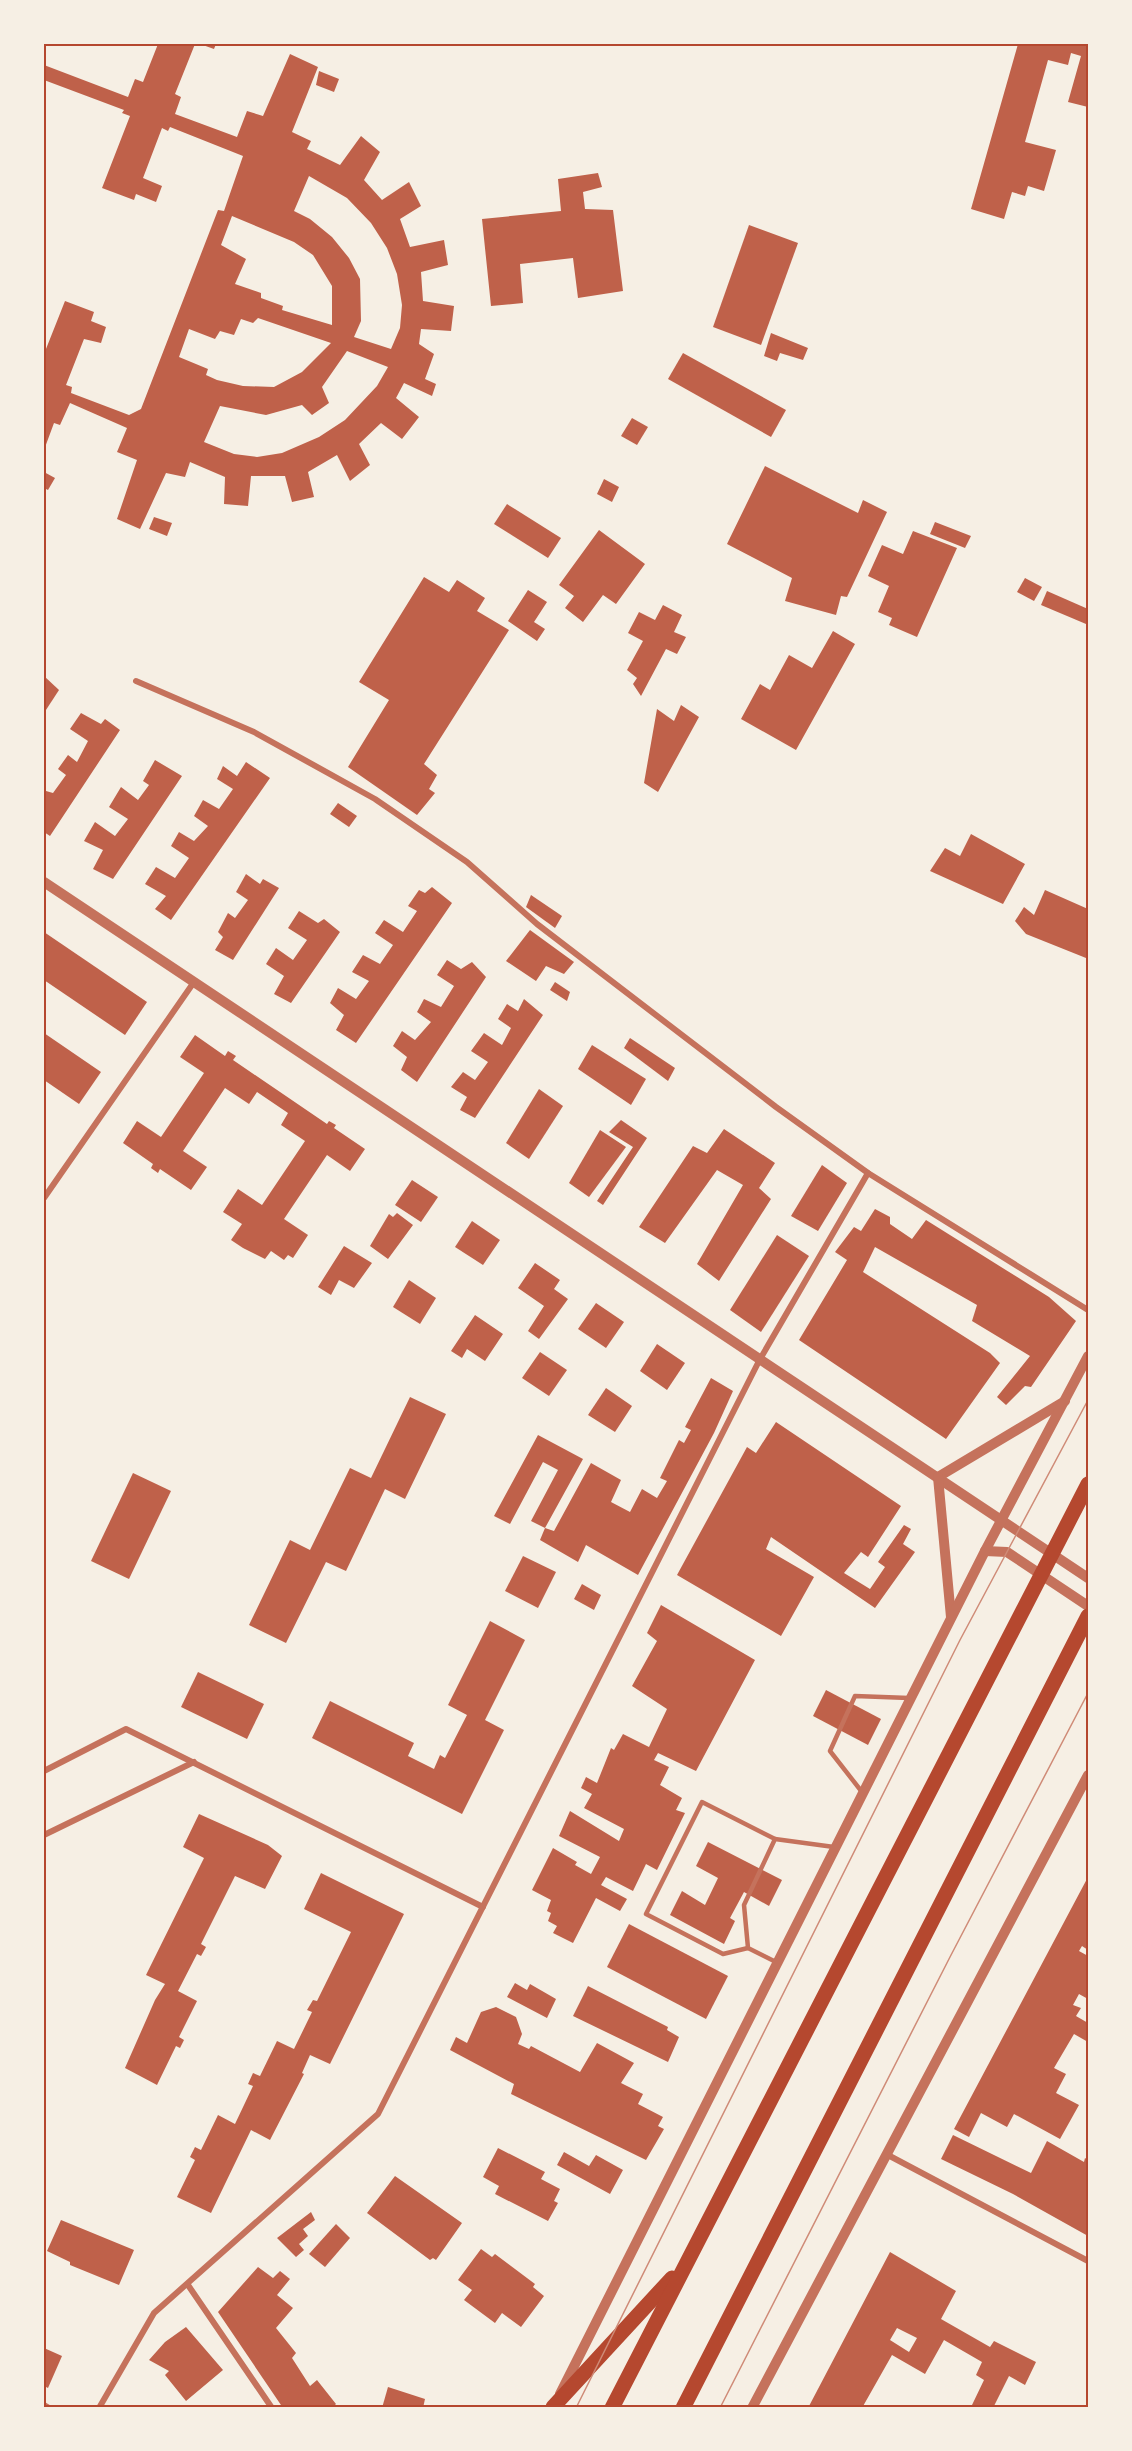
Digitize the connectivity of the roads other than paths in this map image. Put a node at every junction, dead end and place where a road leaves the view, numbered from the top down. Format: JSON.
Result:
{"nodes":[{"id":1,"x":136,"y":681,"type":"dead end"},
{"id":2,"x":44,"y":882,"type":"edge"},
{"id":3,"x":194,"y":982,"type":"junction"},
{"id":4,"x":868,"y":1173,"type":"junction"},
{"id":5,"x":44,"y":1198,"type":"edge"},
{"id":6,"x":1089,"y":1310,"type":"edge"},
{"id":7,"x":1089,"y":1356,"type":"edge"},
{"id":8,"x":759,"y":1361,"type":"junction"},
{"id":9,"x":1065,"y":1400,"type":"junction"},
{"id":10,"x":938,"y":1477,"type":"junction"},
{"id":11,"x":1089,"y":1484,"type":"edge"},
{"id":12,"x":1002,"y":1519,"type":"junction"},
{"id":13,"x":985,"y":1551,"type":"junction"},
{"id":14,"x":1089,"y":1578,"type":"edge"},
{"id":15,"x":1089,"y":1606,"type":"edge"},
{"id":16,"x":1089,"y":1616,"type":"edge"},
{"id":17,"x":951,"y":1618,"type":"junction"},
{"id":18,"x":911,"y":1698,"type":"junction"},
{"id":19,"x":194,"y":1762,"type":"junction"},
{"id":20,"x":44,"y":1771,"type":"edge"},
{"id":21,"x":1089,"y":1774,"type":"edge"},
{"id":22,"x":863,"y":1794,"type":"junction"},
{"id":23,"x":44,"y":1835,"type":"edge"},
{"id":24,"x":775,"y":1839,"type":"junction"},
{"id":25,"x":837,"y":1847,"type":"junction"},
{"id":26,"x":483,"y":1907,"type":"junction"},
{"id":27,"x":748,"y":1948,"type":"junction"},
{"id":28,"x":778,"y":1963,"type":"junction"},
{"id":29,"x":886,"y":2154,"type":"junction"},
{"id":30,"x":1089,"y":2261,"type":"edge"},
{"id":31,"x":684,"y":2265,"type":"junction"},
{"id":32,"x":188,"y":2285,"type":"junction"},
{"id":33,"x":44,"y":2405,"type":"edge"},
{"id":34,"x":553,"y":2407,"type":"edge"},
{"id":35,"x":49,"y":2408,"type":"edge"},
{"id":36,"x":99,"y":2408,"type":"edge"},
{"id":37,"x":272,"y":2408,"type":"edge"},
{"id":38,"x":612,"y":2408,"type":"edge"},
{"id":39,"x":682,"y":2408,"type":"edge"},
{"id":40,"x":752,"y":2408,"type":"edge"}],
"edges":[{"from":1,"to":4,"type":"street"},
{"from":2,"to":3,"type":"street"},
{"from":3,"to":5,"type":"street"},
{"from":3,"to":8,"type":"street"},
{"from":4,"to":6,"type":"street"},
{"from":4,"to":8,"type":"street"},
{"from":7,"to":9,"type":"street"},
{"from":8,"to":10,"type":"street"},
{"from":8,"to":26,"type":"street"},
{"from":9,"to":10,"type":"street"},
{"from":9,"to":12,"type":"street"},
{"from":10,"to":12,"type":"street"},
{"from":10,"to":17,"type":"street"},
{"from":11,"to":31,"type":"main road"},
{"from":12,"to":13,"type":"street"},
{"from":12,"to":14,"type":"street"},
{"from":13,"to":15,"type":"street"},
{"from":13,"to":17,"type":"street"},
{"from":16,"to":39,"type":"main road"},
{"from":17,"to":18,"type":"street"},
{"from":18,"to":22,"type":"street"},
{"from":18,"to":22,"type":"lane"},
{"from":19,"to":20,"type":"street"},
{"from":19,"to":23,"type":"street"},
{"from":19,"to":26,"type":"street"},
{"from":21,"to":29,"type":"street"},
{"from":22,"to":25,"type":"street"},
{"from":24,"to":25,"type":"lane"},
{"from":24,"to":27,"type":"lane"},
{"from":24,"to":27,"type":"lane"},
{"from":25,"to":28,"type":"street"},
{"from":26,"to":32,"type":"street"},
{"from":27,"to":28,"type":"lane"},
{"from":28,"to":34,"type":"street"},
{"from":29,"to":30,"type":"street"},
{"from":29,"to":40,"type":"street"},
{"from":31,"to":34,"type":"main road"},
{"from":31,"to":38,"type":"main road"},
{"from":32,"to":36,"type":"street"},
{"from":32,"to":37,"type":"street"},
{"from":33,"to":35,"type":"street"}]}
